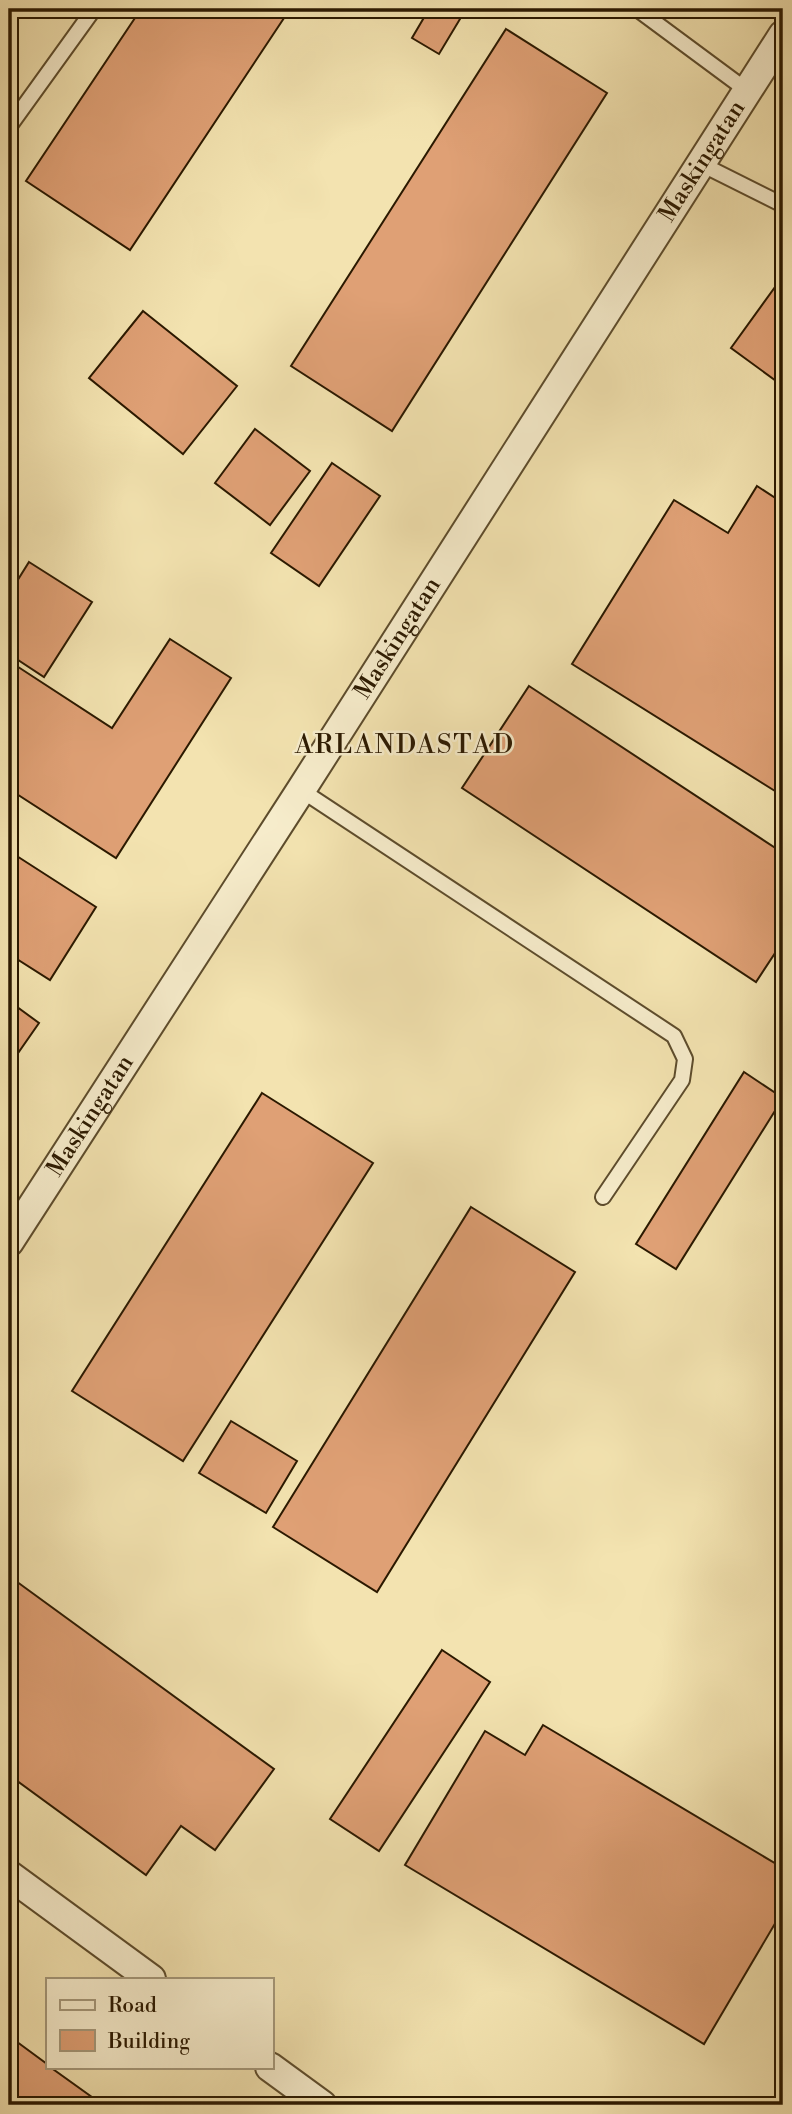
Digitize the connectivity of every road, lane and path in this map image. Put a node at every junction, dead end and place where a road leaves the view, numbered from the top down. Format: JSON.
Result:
{"nodes":[{"id":1,"x":94,"y":9,"type":"edge"},
{"id":2,"x":637,"y":9,"type":"edge"},
{"id":3,"x":783,"y":36,"type":"edge"},
{"id":4,"x":748,"y":92,"type":"junction"},
{"id":5,"x":9,"y":127,"type":"edge"},
{"id":6,"x":701,"y":164,"type":"junction"},
{"id":7,"x":783,"y":205,"type":"edge"},
{"id":8,"x":301,"y":790,"type":"junction"},
{"id":9,"x":603,"y":1197,"type":"dead end"},
{"id":10,"x":9,"y":1241,"type":"edge"},
{"id":11,"x":9,"y":1875,"type":"edge"},
{"id":12,"x":150,"y":1978,"type":"edge"},
{"id":13,"x":271,"y":2068,"type":"edge"},
{"id":14,"x":317,"y":2104,"type":"edge"}],
"edges":[{"from":1,"to":5,"type":"lane"},
{"from":2,"to":4,"type":"lane"},
{"from":3,"to":4,"type":"street","name":"Maskingatan"},
{"from":4,"to":6,"type":"street","name":"Maskingatan"},
{"from":6,"to":7,"type":"lane"},
{"from":6,"to":8,"type":"street","name":"Maskingatan"},
{"from":8,"to":9,"type":"lane"},
{"from":8,"to":10,"type":"street","name":"Maskingatan"},
{"from":11,"to":12,"type":"street"},
{"from":13,"to":14,"type":"street"}]}
